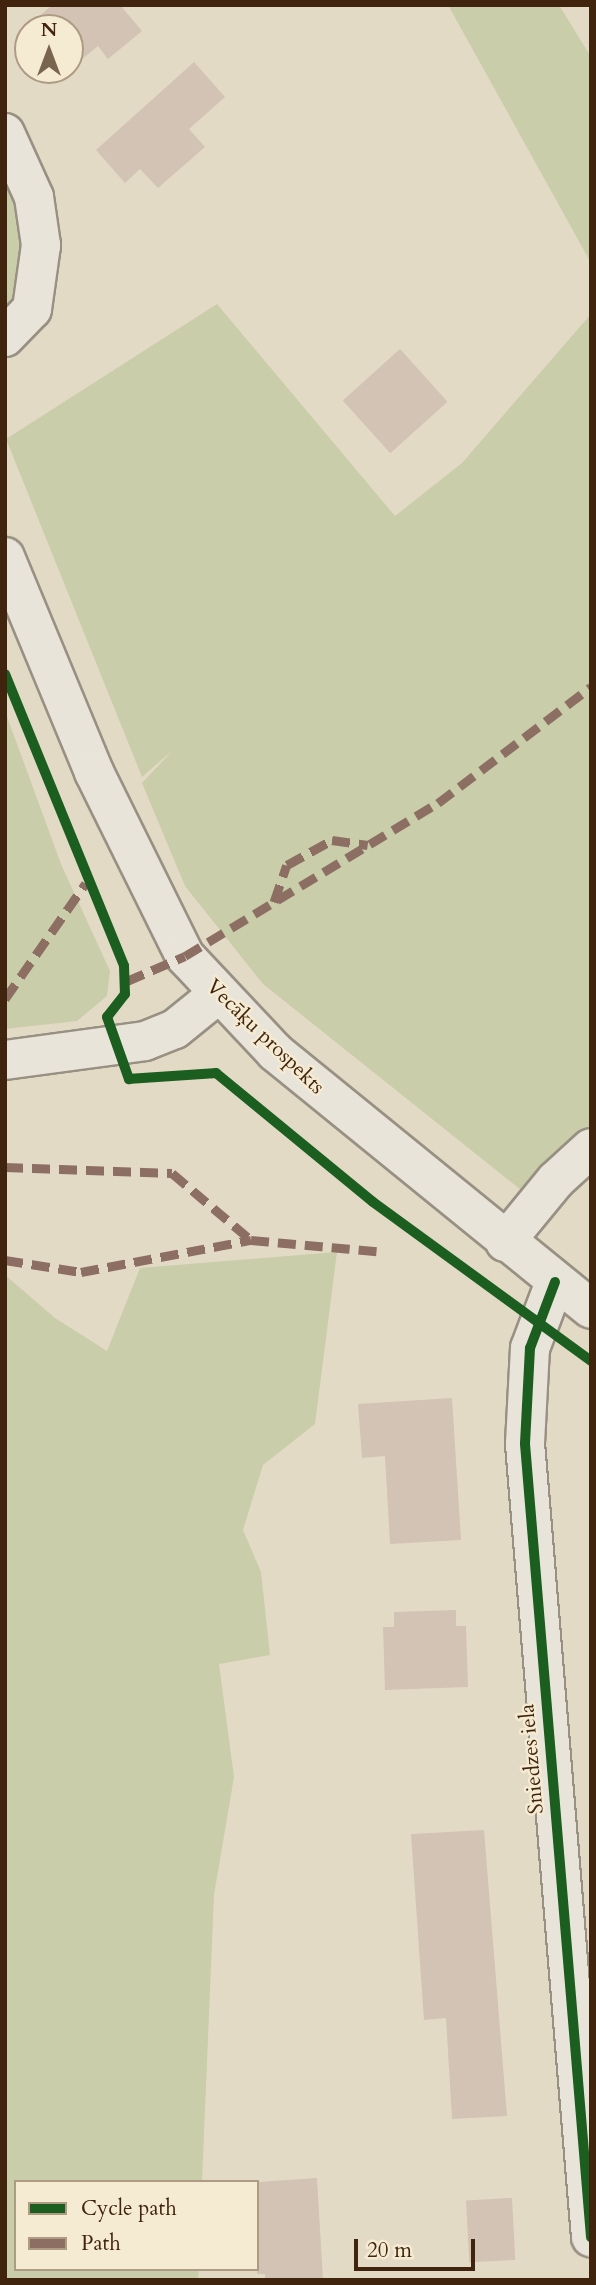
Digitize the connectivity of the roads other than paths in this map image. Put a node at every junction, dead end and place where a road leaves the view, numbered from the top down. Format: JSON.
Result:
{"nodes":[{"id":1,"x":5,"y":133,"type":"edge"},
{"id":2,"x":5,"y":337,"type":"edge"},
{"id":3,"x":5,"y":557,"type":"edge"},
{"id":4,"x":217,"y":995,"type":"junction"},
{"id":5,"x":5,"y":1060,"type":"edge"},
{"id":6,"x":591,"y":1148,"type":"edge"},
{"id":7,"x":505,"y":1242,"type":"junction"},
{"id":8,"x":555,"y":1282,"type":"junction"},
{"id":9,"x":591,"y":1309,"type":"edge"},
{"id":10,"x":591,"y":2237,"type":"edge"}],
"edges":[{"from":1,"to":2,"type":"street"},
{"from":3,"to":4,"type":"street","name":"Vecāķu prospekts"},
{"from":4,"to":5,"type":"street"},
{"from":4,"to":7,"type":"street","name":"Vecāķu prospekts"},
{"from":6,"to":7,"type":"street"},
{"from":7,"to":8,"type":"street","name":"Vecāķu prospekts"},
{"from":8,"to":9,"type":"street","name":"Vecāķu prospekts"},
{"from":8,"to":10,"type":"street","name":"Sniedzes iela"}]}
